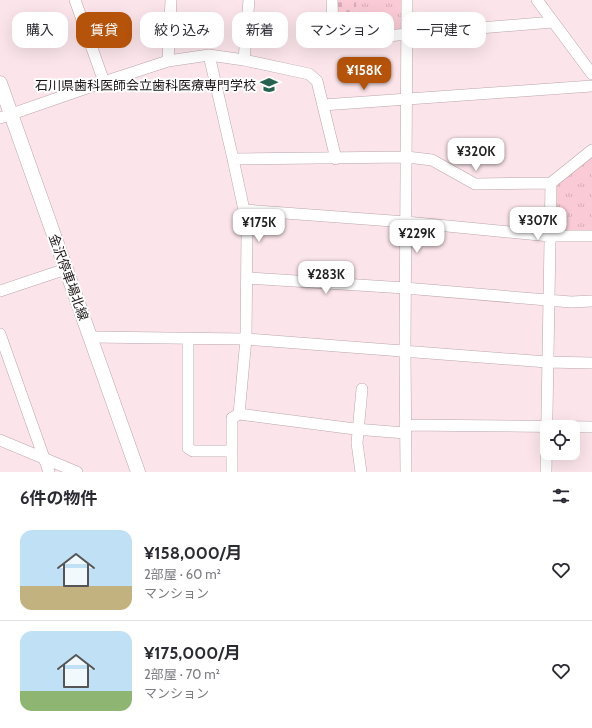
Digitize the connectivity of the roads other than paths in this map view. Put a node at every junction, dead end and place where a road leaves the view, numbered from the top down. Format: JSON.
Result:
{"nodes":[{"id":1,"x":75,"y":0,"type":"edge"},
{"id":2,"x":171,"y":0,"type":"edge"},
{"id":3,"x":249,"y":0,"type":"edge"},
{"id":4,"x":332,"y":0,"type":"edge"},
{"id":5,"x":407,"y":0,"type":"edge"},
{"id":6,"x":537,"y":0,"type":"edge"},
{"id":7,"x":407,"y":12,"type":"edge"},
{"id":8,"x":553,"y":22,"type":"junction"},
{"id":9,"x":486,"y":28,"type":"edge"},
{"id":10,"x":402,"y":35,"type":"edge"},
{"id":11,"x":407,"y":48,"type":"edge"},
{"id":12,"x":209,"y":55,"type":"junction"},
{"id":13,"x":244,"y":60,"type":"junction"},
{"id":14,"x":168,"y":61,"type":"junction"},
{"id":15,"x":592,"y":74,"type":"edge"},
{"id":16,"x":104,"y":82,"type":"junction"},
{"id":17,"x":0,"y":83,"type":"edge"},
{"id":18,"x":592,"y":86,"type":"edge"},
{"id":19,"x":407,"y":99,"type":"junction"},
{"id":20,"x":323,"y":105,"type":"junction"},
{"id":21,"x":5,"y":116,"type":"edge"},
{"id":22,"x":592,"y":150,"type":"edge"},
{"id":23,"x":407,"y":157,"type":"junction"},
{"id":24,"x":233,"y":159,"type":"junction"},
{"id":25,"x":336,"y":159,"type":"junction"},
{"id":26,"x":550,"y":183,"type":"junction"},
{"id":27,"x":244,"y":210,"type":"junction"},
{"id":28,"x":406,"y":222,"type":"junction"},
{"id":29,"x":550,"y":236,"type":"junction"},
{"id":30,"x":592,"y":236,"type":"edge"},
{"id":31,"x":66,"y":269,"type":"junction"},
{"id":32,"x":248,"y":278,"type":"junction"},
{"id":33,"x":405,"y":288,"type":"junction"},
{"id":34,"x":0,"y":291,"type":"edge"},
{"id":35,"x":548,"y":299,"type":"junction"},
{"id":36,"x":592,"y":302,"type":"edge"},
{"id":37,"x":0,"y":334,"type":"edge"},
{"id":38,"x":91,"y":337,"type":"junction"},
{"id":39,"x":188,"y":338,"type":"junction"},
{"id":40,"x":246,"y":339,"type":"junction"},
{"id":41,"x":405,"y":351,"type":"junction"},
{"id":42,"x":547,"y":362,"type":"junction"},
{"id":43,"x":592,"y":363,"type":"edge"},
{"id":44,"x":362,"y":389,"type":"dead end"},
{"id":45,"x":239,"y":414,"type":"junction"},
{"id":46,"x":547,"y":420,"type":"edge"},
{"id":47,"x":540,"y":426,"type":"edge"},
{"id":48,"x":580,"y":427,"type":"edge"},
{"id":49,"x":592,"y":427,"type":"edge"},
{"id":50,"x":358,"y":429,"type":"junction"},
{"id":51,"x":405,"y":429,"type":"junction"},
{"id":52,"x":0,"y":440,"type":"edge"},
{"id":53,"x":232,"y":451,"type":"junction"},
{"id":54,"x":43,"y":457,"type":"junction"},
{"id":55,"x":546,"y":460,"type":"edge"},
{"id":56,"x":49,"y":472,"type":"edge"},
{"id":57,"x":77,"y":472,"type":"edge"},
{"id":58,"x":138,"y":472,"type":"edge"},
{"id":59,"x":232,"y":472,"type":"edge"},
{"id":60,"x":361,"y":472,"type":"edge"},
{"id":61,"x":406,"y":472,"type":"edge"},
{"id":62,"x":546,"y":472,"type":"edge"}],
"edges":[{"from":1,"to":16,"type":"street"},
{"from":2,"to":14,"type":"street"},
{"from":3,"to":13,"type":"street"},
{"from":4,"to":10,"type":"street"},
{"from":5,"to":7,"type":"street"},
{"from":6,"to":8,"type":"street"},
{"from":8,"to":9,"type":"street"},
{"from":8,"to":15,"type":"street"},
{"from":11,"to":19,"type":"street"},
{"from":12,"to":13,"type":"street"},
{"from":12,"to":14,"type":"street"},
{"from":12,"to":24,"type":"street"},
{"from":13,"to":20,"type":"street"},
{"from":14,"to":16,"type":"street"},
{"from":16,"to":21,"type":"street"},
{"from":17,"to":21,"type":"main road","name":"金沢停車場北線"},
{"from":18,"to":19,"type":"street"},
{"from":19,"to":20,"type":"street"},
{"from":19,"to":23,"type":"street"},
{"from":20,"to":25,"type":"street"},
{"from":21,"to":31,"type":"main road","name":"金沢停車場北線"},
{"from":22,"to":26,"type":"street"},
{"from":23,"to":25,"type":"street"},
{"from":23,"to":26,"type":"street"},
{"from":23,"to":28,"type":"street"},
{"from":24,"to":25,"type":"street"},
{"from":24,"to":27,"type":"street"},
{"from":26,"to":29,"type":"street"},
{"from":27,"to":28,"type":"street"},
{"from":27,"to":32,"type":"street"},
{"from":28,"to":29,"type":"street"},
{"from":28,"to":33,"type":"street"},
{"from":29,"to":30,"type":"street"},
{"from":29,"to":35,"type":"street"},
{"from":31,"to":34,"type":"street"},
{"from":31,"to":38,"type":"main road","name":"金沢停車場北線"},
{"from":32,"to":33,"type":"street"},
{"from":32,"to":40,"type":"street"},
{"from":33,"to":35,"type":"street"},
{"from":33,"to":41,"type":"street"},
{"from":35,"to":36,"type":"street"},
{"from":35,"to":42,"type":"street"},
{"from":37,"to":54,"type":"street"},
{"from":38,"to":39,"type":"street"},
{"from":38,"to":58,"type":"main road","name":"金沢停車場北線"},
{"from":39,"to":40,"type":"street"},
{"from":39,"to":53,"type":"street"},
{"from":40,"to":41,"type":"street"},
{"from":40,"to":45,"type":"street"},
{"from":41,"to":42,"type":"street"},
{"from":41,"to":51,"type":"street"},
{"from":42,"to":43,"type":"street"},
{"from":42,"to":46,"type":"street"},
{"from":44,"to":50,"type":"street"},
{"from":45,"to":50,"type":"street"},
{"from":45,"to":53,"type":"street"},
{"from":47,"to":51,"type":"street"},
{"from":48,"to":49,"type":"street"},
{"from":50,"to":51,"type":"street"},
{"from":50,"to":60,"type":"street"},
{"from":51,"to":61,"type":"street"},
{"from":52,"to":54,"type":"street"},
{"from":53,"to":59,"type":"street"},
{"from":54,"to":56,"type":"street"},
{"from":54,"to":57,"type":"street"},
{"from":55,"to":62,"type":"street"}]}
